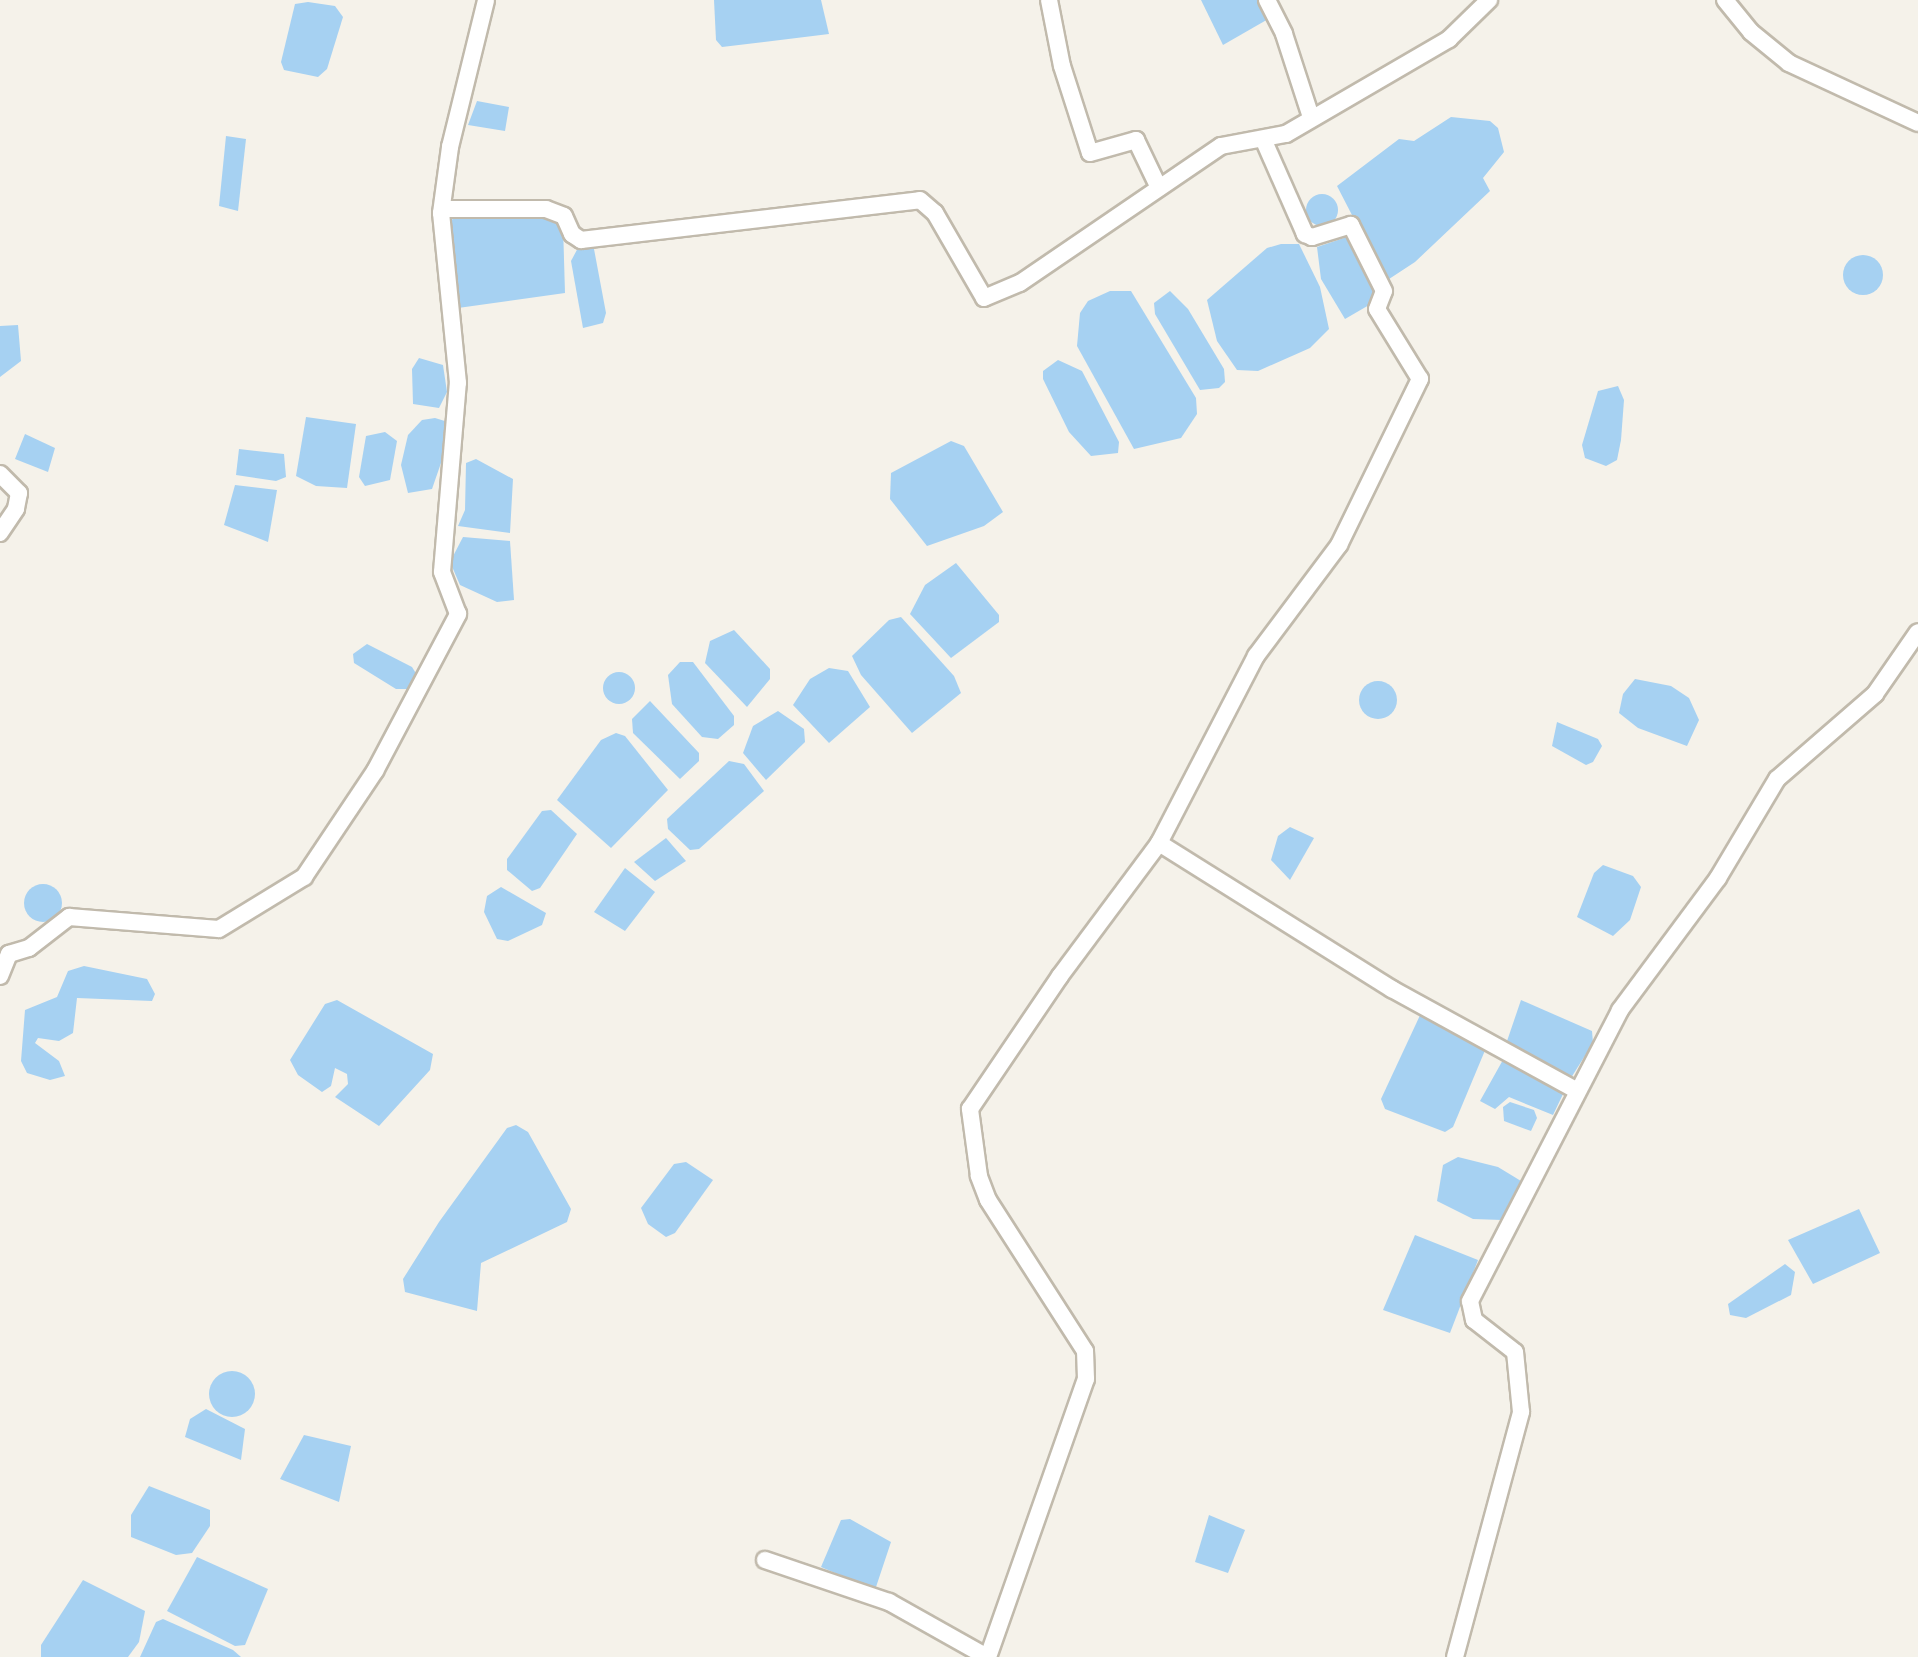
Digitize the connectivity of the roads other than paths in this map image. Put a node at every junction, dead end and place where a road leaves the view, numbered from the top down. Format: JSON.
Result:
{"nodes":[{"id":1,"x":486,"y":0,"type":"edge"},
{"id":2,"x":1049,"y":0,"type":"edge"},
{"id":3,"x":1267,"y":0,"type":"edge"},
{"id":4,"x":1725,"y":0,"type":"edge"},
{"id":5,"x":1486,"y":1,"type":"edge"},
{"id":6,"x":1311,"y":117,"type":"junction"},
{"id":7,"x":1918,"y":123,"type":"edge"},
{"id":8,"x":1264,"y":141,"type":"junction"},
{"id":9,"x":1159,"y":188,"type":"junction"},
{"id":10,"x":441,"y":213,"type":"junction"},
{"id":11,"x":0,"y":474,"type":"edge"},
{"id":12,"x":0,"y":533,"type":"edge"},
{"id":13,"x":1918,"y":632,"type":"edge"},
{"id":14,"x":1159,"y":843,"type":"junction"},
{"id":15,"x":4,"y":955,"type":"edge"},
{"id":16,"x":0,"y":976,"type":"edge"},
{"id":17,"x":1576,"y":1090,"type":"junction"},
{"id":18,"x":765,"y":1560,"type":"dead end"},
{"id":19,"x":987,"y":1657,"type":"edge"},
{"id":20,"x":1455,"y":1657,"type":"edge"}],
"edges":[{"from":1,"to":10,"type":"street"},
{"from":2,"to":9,"type":"street"},
{"from":3,"to":6,"type":"street"},
{"from":4,"to":7,"type":"street"},
{"from":5,"to":6,"type":"street"},
{"from":6,"to":8,"type":"street"},
{"from":8,"to":9,"type":"street"},
{"from":8,"to":14,"type":"street"},
{"from":9,"to":10,"type":"street"},
{"from":10,"to":15,"type":"street"},
{"from":11,"to":12,"type":"street"},
{"from":13,"to":17,"type":"street"},
{"from":14,"to":17,"type":"street"},
{"from":14,"to":19,"type":"street"},
{"from":15,"to":16,"type":"street"},
{"from":17,"to":20,"type":"street"},
{"from":18,"to":19,"type":"street"}]}
